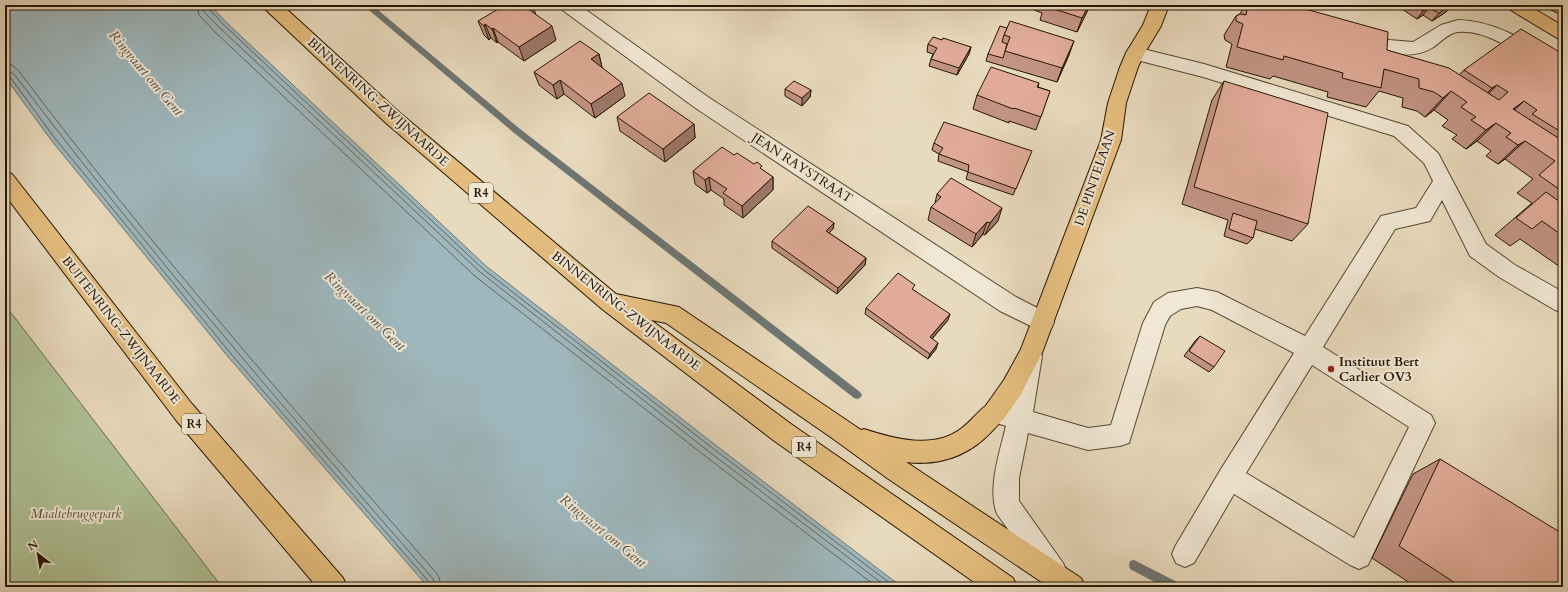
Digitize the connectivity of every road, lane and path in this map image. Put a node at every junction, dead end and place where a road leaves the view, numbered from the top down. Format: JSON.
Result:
{"nodes":[{"id":1,"x":271,"y":5,"type":"edge"},
{"id":2,"x":567,"y":5,"type":"edge"},
{"id":3,"x":1160,"y":5,"type":"edge"},
{"id":4,"x":1515,"y":5,"type":"edge"},
{"id":5,"x":1556,"y":5,"type":"edge"},
{"id":6,"x":1563,"y":9,"type":"edge"},
{"id":7,"x":1343,"y":33,"type":"edge"},
{"id":8,"x":1563,"y":34,"type":"edge"},
{"id":9,"x":1134,"y":53,"type":"junction"},
{"id":10,"x":1563,"y":74,"type":"edge"},
{"id":11,"x":5,"y":180,"type":"edge"},
{"id":12,"x":1443,"y":182,"type":"junction"},
{"id":13,"x":610,"y":302,"type":"junction"},
{"id":14,"x":1563,"y":303,"type":"edge"},
{"id":15,"x":1043,"y":322,"type":"junction"},
{"id":16,"x":1309,"y":350,"type":"junction"},
{"id":17,"x":1031,"y":353,"type":"junction"},
{"id":18,"x":995,"y":412,"type":"junction"},
{"id":19,"x":1020,"y":418,"type":"junction"},
{"id":20,"x":841,"y":430,"type":"junction"},
{"id":21,"x":1230,"y":477,"type":"junction"},
{"id":22,"x":1185,"y":554,"type":"dead end"},
{"id":23,"x":1065,"y":583,"type":"edge"},
{"id":24,"x":334,"y":587,"type":"edge"},
{"id":25,"x":1004,"y":587,"type":"edge"}],
"edges":[{"from":1,"to":13,"type":"main road","name":"BINNENRING-ZWIJNAARDE","number":"R4"},
{"from":2,"to":15,"type":"street","name":"JEAN RAYSTRAAT"},
{"from":3,"to":9,"type":"main road","name":"DE PINTELAAN"},
{"from":4,"to":8,"type":"main road"},
{"from":5,"to":6,"type":"main road"},
{"from":7,"to":10,"type":"street"},
{"from":9,"to":12,"type":"street"},
{"from":9,"to":15,"type":"main road","name":"DE PINTELAAN"},
{"from":11,"to":24,"type":"main road","name":"BUITENRING-ZWIJNAARDE","number":"R4"},
{"from":12,"to":14,"type":"street"},
{"from":12,"to":16,"type":"street"},
{"from":13,"to":20,"type":"main road","number":"R4"},
{"from":13,"to":25,"type":"main road","name":"BINNENRING-ZWIJNAARDE","number":"R4"},
{"from":15,"to":17,"type":"main road","name":"DE PINTELAAN"},
{"from":16,"to":19,"type":"street"},
{"from":16,"to":21,"type":"street"},
{"from":16,"to":21,"type":"street"},
{"from":17,"to":18,"type":"main road","name":"DE PINTELAAN"},
{"from":17,"to":19,"type":"street","name":"DE PINTELAAN"},
{"from":18,"to":19,"type":"street"},
{"from":18,"to":20,"type":"main road","name":"DE PINTELAAN"},
{"from":19,"to":23,"type":"street","name":"DE PINTELAAN"},
{"from":20,"to":23,"type":"main road","number":"R4"},
{"from":21,"to":22,"type":"street"}]}
